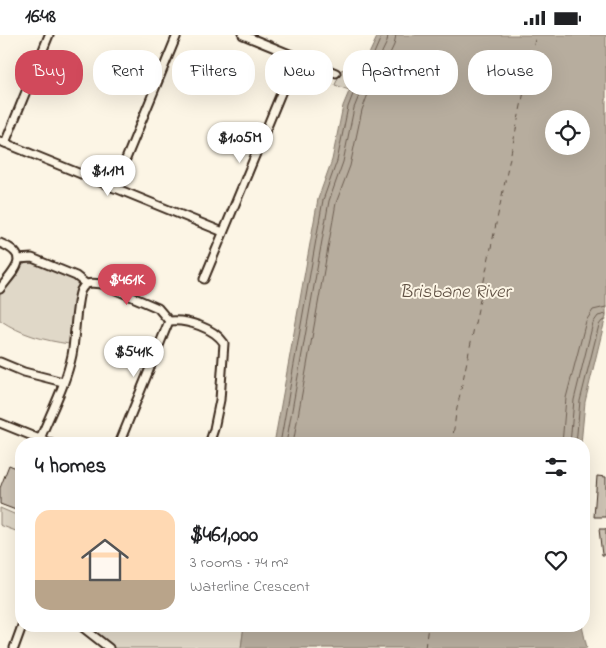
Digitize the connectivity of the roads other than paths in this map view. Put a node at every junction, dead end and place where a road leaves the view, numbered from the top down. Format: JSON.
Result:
{"nodes":[{"id":1,"x":49,"y":35,"type":"edge"},
{"id":2,"x":177,"y":35,"type":"edge"},
{"id":3,"x":243,"y":35,"type":"edge"},
{"id":4,"x":279,"y":50,"type":"edge"},
{"id":5,"x":333,"y":72,"type":"edge"},
{"id":6,"x":336,"y":73,"type":"dead end"},
{"id":7,"x":280,"y":95,"type":"edge"},
{"id":8,"x":2,"y":142,"type":"edge"},
{"id":9,"x":114,"y":187,"type":"junction"},
{"id":10,"x":224,"y":232,"type":"junction"},
{"id":11,"x":0,"y":243,"type":"edge"},
{"id":12,"x":18,"y":259,"type":"junction"},
{"id":13,"x":204,"y":279,"type":"dead end"},
{"id":14,"x":86,"y":284,"type":"junction"},
{"id":15,"x":0,"y":289,"type":"edge"},
{"id":16,"x":170,"y":321,"type":"junction"},
{"id":17,"x":0,"y":362,"type":"edge"},
{"id":18,"x":63,"y":382,"type":"junction"},
{"id":19,"x":0,"y":423,"type":"edge"},
{"id":20,"x":35,"y":437,"type":"edge"},
{"id":21,"x":41,"y":437,"type":"edge"},
{"id":22,"x":121,"y":437,"type":"edge"},
{"id":23,"x":211,"y":437,"type":"edge"},
{"id":24,"x":20,"y":632,"type":"edge"},
{"id":25,"x":88,"y":632,"type":"edge"},
{"id":26,"x":14,"y":648,"type":"edge"},
{"id":27,"x":108,"y":648,"type":"edge"}],
"edges":[{"from":1,"to":8,"type":"street"},
{"from":2,"to":9,"type":"street"},
{"from":3,"to":4,"type":"street"},
{"from":5,"to":6,"type":"street"},
{"from":7,"to":10,"type":"street"},
{"from":8,"to":9,"type":"street"},
{"from":9,"to":10,"type":"street"},
{"from":10,"to":13,"type":"street"},
{"from":11,"to":12,"type":"street"},
{"from":12,"to":14,"type":"street"},
{"from":12,"to":15,"type":"street"},
{"from":14,"to":16,"type":"street"},
{"from":14,"to":18,"type":"street"},
{"from":16,"to":22,"type":"street"},
{"from":16,"to":23,"type":"street"},
{"from":17,"to":18,"type":"street"},
{"from":18,"to":21,"type":"street"},
{"from":19,"to":20,"type":"street"},
{"from":24,"to":26,"type":"street"},
{"from":25,"to":27,"type":"street"}]}
